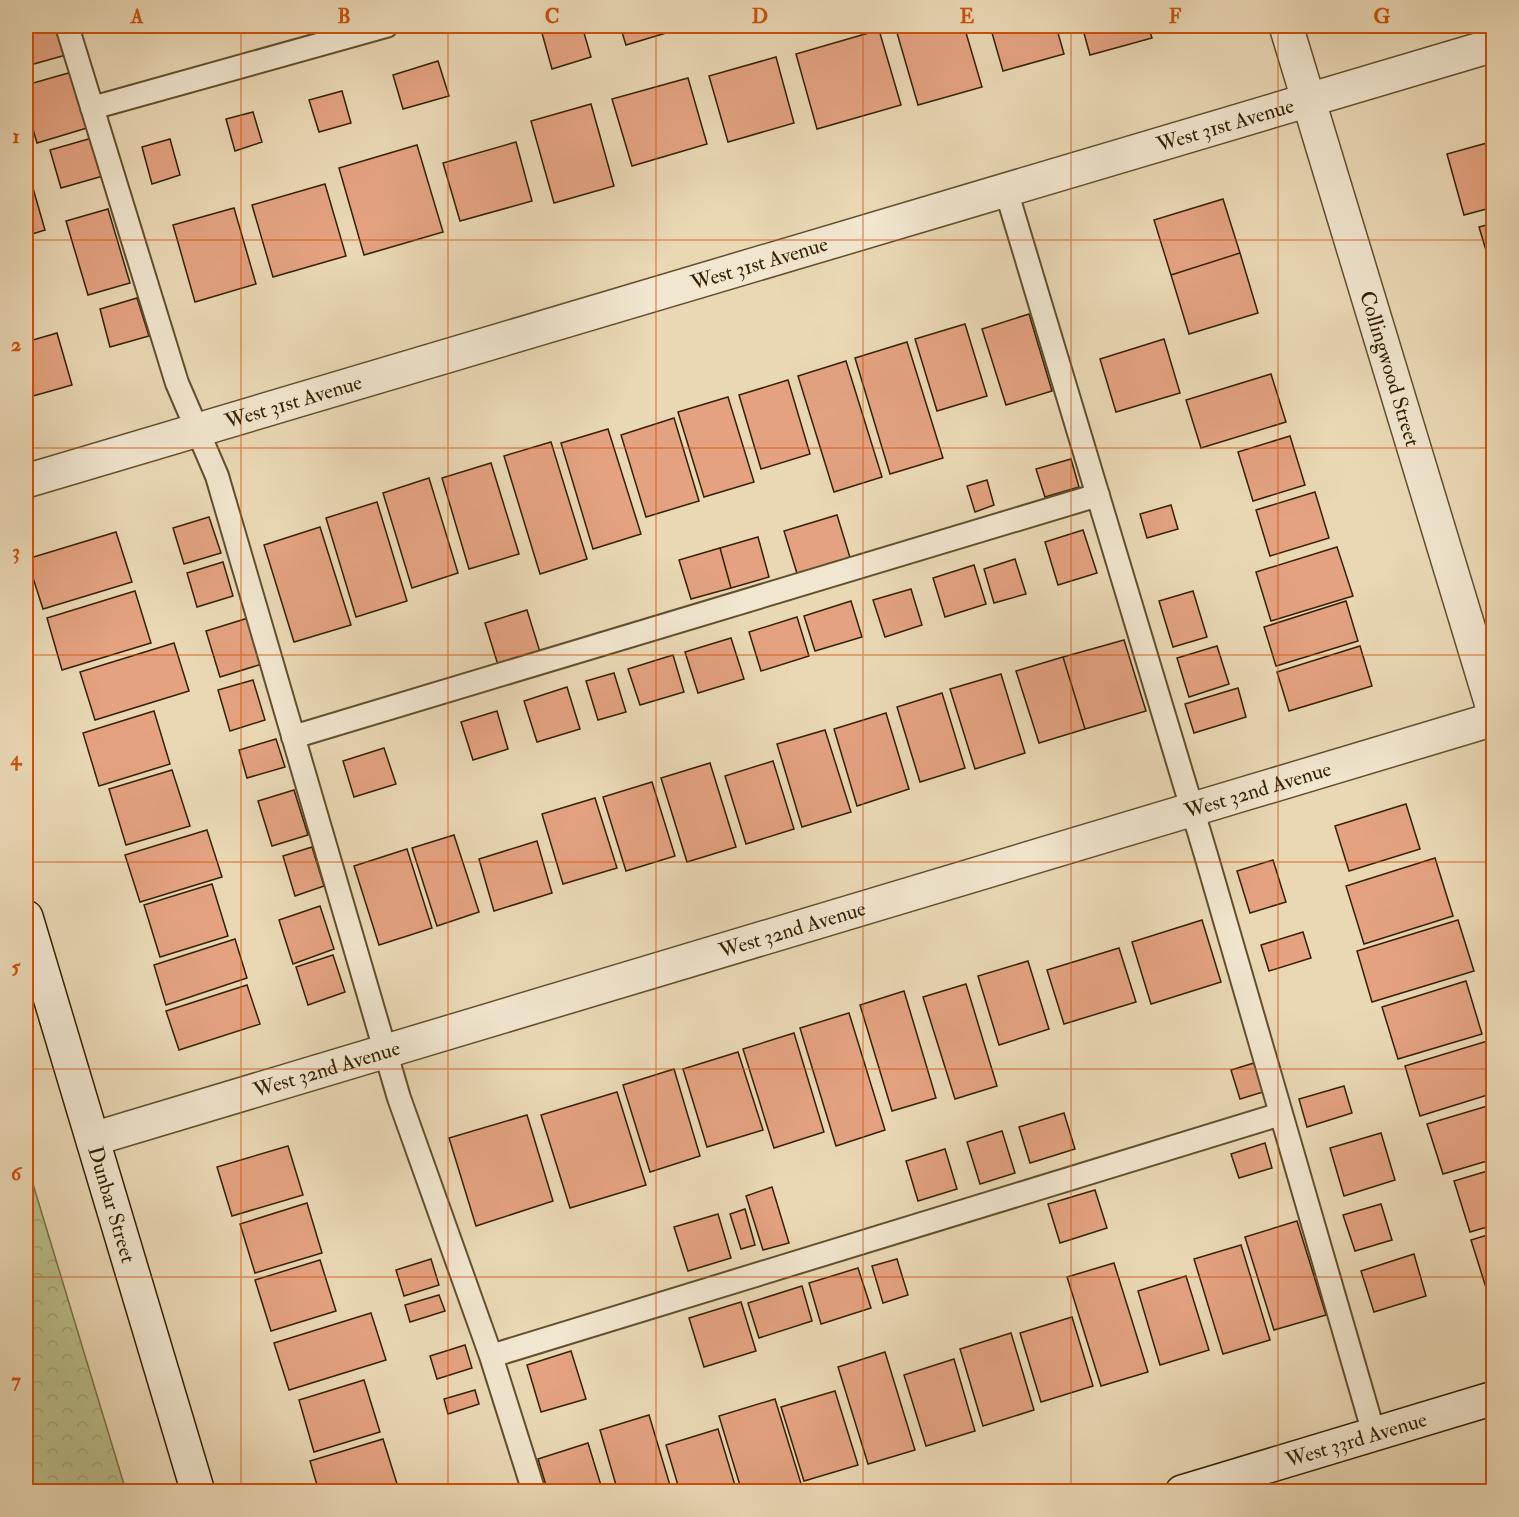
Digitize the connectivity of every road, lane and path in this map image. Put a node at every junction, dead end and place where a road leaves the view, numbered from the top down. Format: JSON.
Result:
{"nodes":[{"id":1,"x":67,"y":26,"type":"edge"},
{"id":2,"x":386,"y":26,"type":"edge"},
{"id":3,"x":1286,"y":26,"type":"edge"},
{"id":4,"x":1494,"y":45,"type":"edge"},
{"id":5,"x":1308,"y":99,"type":"junction"},
{"id":6,"x":92,"y":108,"type":"junction"},
{"id":7,"x":1006,"y":190,"type":"junction"},
{"id":8,"x":197,"y":429,"type":"junction"},
{"id":9,"x":26,"y":481,"type":"edge"},
{"id":10,"x":1098,"y":495,"type":"junction"},
{"id":11,"x":1494,"y":712,"type":"edge"},
{"id":12,"x":1494,"y":719,"type":"edge"},
{"id":13,"x":293,"y":737,"type":"junction"},
{"id":14,"x":1192,"y":808,"type":"junction"},
{"id":15,"x":26,"y":917,"type":"edge"},
{"id":16,"x":386,"y":1052,"type":"junction"},
{"id":17,"x":1281,"y":1114,"type":"junction"},
{"id":18,"x":93,"y":1139,"type":"junction"},
{"id":19,"x":491,"y":1356,"type":"junction"},
{"id":20,"x":1494,"y":1398,"type":"edge"},
{"id":21,"x":1374,"y":1434,"type":"junction"},
{"id":22,"x":198,"y":1491,"type":"edge"},
{"id":23,"x":534,"y":1491,"type":"edge"},
{"id":24,"x":1182,"y":1491,"type":"edge"}],
"edges":[{"from":1,"to":6,"type":"lane"},
{"from":2,"to":6,"type":"lane"},
{"from":3,"to":5,"type":"street","name":"Collingwood Street"},
{"from":4,"to":5,"type":"street","name":"West 31st Avenue"},
{"from":5,"to":7,"type":"street","name":"West 31st Avenue"},
{"from":5,"to":11,"type":"street","name":"Collingwood Street"},
{"from":6,"to":8,"type":"lane"},
{"from":7,"to":8,"type":"street","name":"West 31st Avenue"},
{"from":7,"to":10,"type":"lane"},
{"from":8,"to":9,"type":"street","name":"West 31st Avenue"},
{"from":8,"to":13,"type":"lane"},
{"from":10,"to":13,"type":"lane"},
{"from":10,"to":14,"type":"lane"},
{"from":12,"to":14,"type":"street","name":"West 32nd Avenue"},
{"from":13,"to":16,"type":"lane"},
{"from":14,"to":16,"type":"street","name":"West 32nd Avenue"},
{"from":14,"to":17,"type":"lane"},
{"from":15,"to":18,"type":"street","name":"Dunbar Street"},
{"from":16,"to":18,"type":"street","name":"West 32nd Avenue"},
{"from":16,"to":19,"type":"lane"},
{"from":17,"to":19,"type":"lane"},
{"from":17,"to":21,"type":"lane"},
{"from":18,"to":22,"type":"street","name":"Dunbar Street"},
{"from":19,"to":23,"type":"lane"},
{"from":20,"to":21,"type":"street","name":"West 33rd Avenue"},
{"from":21,"to":24,"type":"street","name":"West 33rd Avenue"}]}
